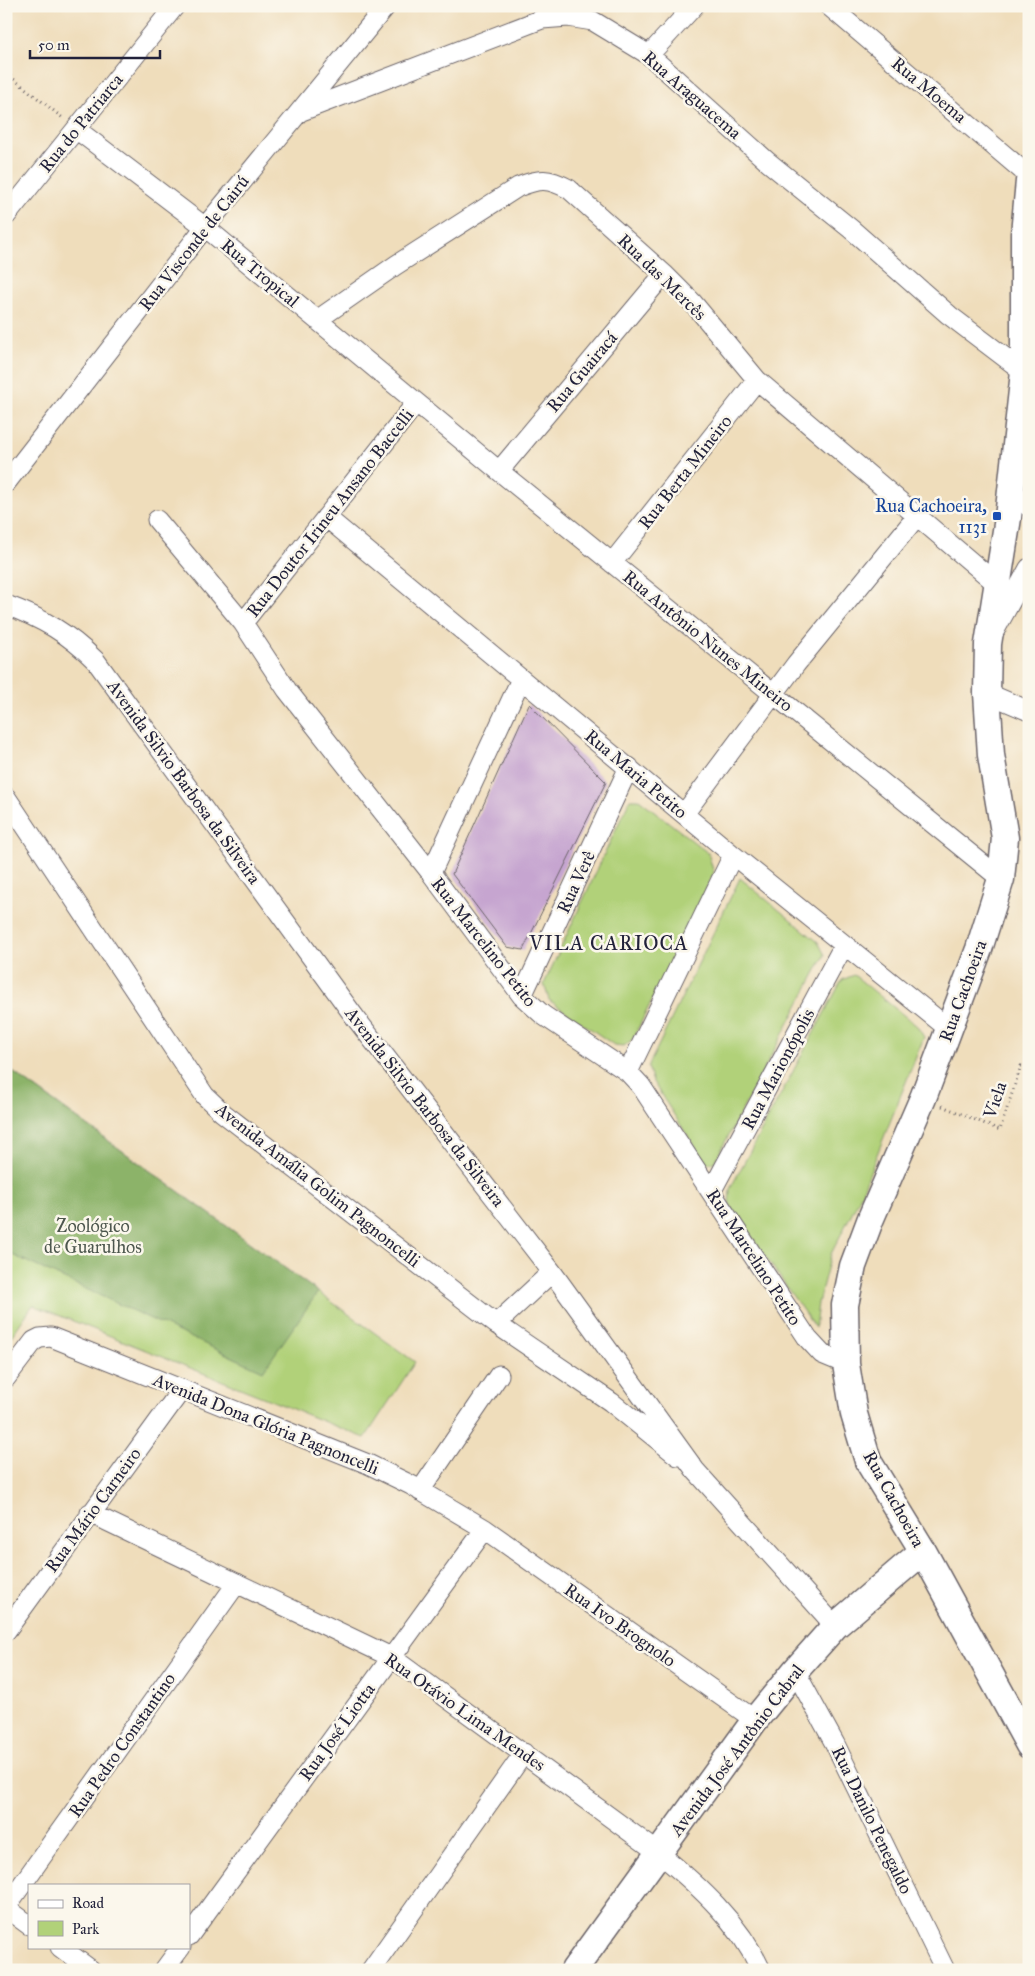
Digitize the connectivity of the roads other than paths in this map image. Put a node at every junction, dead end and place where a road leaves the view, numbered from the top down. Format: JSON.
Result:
{"nodes":[{"id":1,"x":175,"y":6,"type":"edge"},
{"id":2,"x":386,"y":6,"type":"edge"},
{"id":3,"x":694,"y":6,"type":"edge"},
{"id":4,"x":829,"y":6,"type":"edge"},
{"id":5,"x":649,"y":55,"type":"junction"},
{"id":6,"x":302,"y":111,"type":"junction"},
{"id":7,"x":76,"y":129,"type":"junction"},
{"id":8,"x":1029,"y":176,"type":"edge"},
{"id":9,"x":1029,"y":181,"type":"edge"},
{"id":10,"x":6,"y":216,"type":"edge"},
{"id":11,"x":205,"y":227,"type":"junction"},
{"id":12,"x":664,"y":274,"type":"junction"},
{"id":13,"x":317,"y":320,"type":"junction"},
{"id":14,"x":1024,"y":372,"type":"junction"},
{"id":15,"x":757,"y":380,"type":"junction"},
{"id":16,"x":416,"y":403,"type":"junction"},
{"id":17,"x":499,"y":471,"type":"junction"},
{"id":18,"x":6,"y":483,"type":"edge"},
{"id":19,"x":1020,"y":498,"type":"edge"},
{"id":20,"x":918,"y":516,"type":"junction"},
{"id":21,"x":326,"y":517,"type":"junction"},
{"id":22,"x":157,"y":520,"type":"dead end"},
{"id":23,"x":612,"y":563,"type":"junction"},
{"id":24,"x":1029,"y":568,"type":"edge"},
{"id":25,"x":997,"y":584,"type":"junction"},
{"id":26,"x":6,"y":605,"type":"edge"},
{"id":27,"x":243,"y":623,"type":"junction"},
{"id":28,"x":988,"y":644,"type":"junction"},
{"id":29,"x":521,"y":679,"type":"junction"},
{"id":30,"x":987,"y":694,"type":"junction"},
{"id":31,"x":775,"y":695,"type":"junction"},
{"id":32,"x":1029,"y":712,"type":"edge"},
{"id":33,"x":629,"y":767,"type":"junction"},
{"id":34,"x":6,"y":797,"type":"edge"},
{"id":35,"x":684,"y":814,"type":"junction"},
{"id":36,"x":733,"y":855,"type":"junction"},
{"id":37,"x":432,"y":873,"type":"junction"},
{"id":38,"x":1001,"y":880,"type":"junction"},
{"id":39,"x":844,"y":945,"type":"junction"},
{"id":40,"x":522,"y":996,"type":"junction"},
{"id":41,"x":949,"y":1029,"type":"junction"},
{"id":42,"x":628,"y":1072,"type":"junction"},
{"id":43,"x":711,"y":1192,"type":"junction"},
{"id":44,"x":552,"y":1272,"type":"junction"},
{"id":45,"x":496,"y":1324,"type":"junction"},
{"id":46,"x":846,"y":1364,"type":"junction"},
{"id":47,"x":499,"y":1376,"type":"dead end"},
{"id":48,"x":6,"y":1378,"type":"edge"},
{"id":49,"x":182,"y":1389,"type":"junction"},
{"id":50,"x":695,"y":1470,"type":"junction"},
{"id":51,"x":420,"y":1490,"type":"junction"},
{"id":52,"x":90,"y":1513,"type":"junction"},
{"id":53,"x":485,"y":1529,"type":"junction"},
{"id":54,"x":923,"y":1550,"type":"junction"},
{"id":55,"x":237,"y":1583,"type":"junction"},
{"id":56,"x":835,"y":1626,"type":"junction"},
{"id":57,"x":6,"y":1631,"type":"edge"},
{"id":58,"x":392,"y":1657,"type":"junction"},
{"id":59,"x":795,"y":1671,"type":"junction"},
{"id":60,"x":755,"y":1720,"type":"junction"},
{"id":61,"x":1029,"y":1745,"type":"edge"},
{"id":62,"x":524,"y":1753,"type":"junction"},
{"id":63,"x":660,"y":1853,"type":"junction"},
{"id":64,"x":6,"y":1908,"type":"edge"},
{"id":65,"x":28,"y":1924,"type":"edge"},
{"id":66,"x":190,"y":1935,"type":"edge"},
{"id":67,"x":61,"y":1948,"type":"edge"},
{"id":68,"x":180,"y":1948,"type":"edge"},
{"id":69,"x":91,"y":1970,"type":"edge"},
{"id":70,"x":164,"y":1970,"type":"edge"},
{"id":71,"x":371,"y":1970,"type":"edge"},
{"id":72,"x":574,"y":1970,"type":"edge"},
{"id":73,"x":761,"y":1970,"type":"edge"},
{"id":74,"x":946,"y":1970,"type":"edge"}],
"edges":[{"from":1,"to":7,"type":"street","name":"Rua do Patriarca"},
{"from":2,"to":6,"type":"street","name":"Rua Visconde de Cairú"},
{"from":3,"to":5,"type":"street"},
{"from":4,"to":8,"type":"street","name":"Rua Moema"},
{"from":5,"to":6,"type":"street","name":"Rua Araguacema"},
{"from":5,"to":14,"type":"street","name":"Rua Araguacema"},
{"from":6,"to":11,"type":"street","name":"Rua Visconde de Cairú"},
{"from":7,"to":10,"type":"street","name":"Rua do Patriarca"},
{"from":7,"to":11,"type":"street","name":"Rua Tropical"},
{"from":9,"to":14,"type":"main road","name":"Rua Cachoeira"},
{"from":11,"to":13,"type":"street","name":"Rua Tropical"},
{"from":11,"to":18,"type":"street","name":"Rua Visconde de Cairú"},
{"from":12,"to":13,"type":"street","name":"Rua das Mercês"},
{"from":12,"to":15,"type":"street","name":"Rua das Mercês"},
{"from":12,"to":17,"type":"street","name":"Rua Guairacá"},
{"from":13,"to":16,"type":"street","name":"Rua Tropical"},
{"from":14,"to":19,"type":"main road","name":"Rua Cachoeira"},
{"from":15,"to":20,"type":"street","name":"Rua das Mercês"},
{"from":15,"to":23,"type":"street","name":"Rua Berta Mineiro"},
{"from":16,"to":17,"type":"street","name":"Rua Antônio Nunes Mineiro"},
{"from":16,"to":21,"type":"street","name":"Rua Doutor Irineu Ansano Baccelli"},
{"from":17,"to":23,"type":"street","name":"Rua Antônio Nunes Mineiro"},
{"from":19,"to":25,"type":"main road","name":"Rua Cachoeira"},
{"from":20,"to":25,"type":"street","name":"Rua das Mercês"},
{"from":20,"to":31,"type":"street"},
{"from":21,"to":27,"type":"street","name":"Rua Doutor Irineu Ansano Baccelli"},
{"from":21,"to":29,"type":"street","name":"Rua Maria Petito"},
{"from":22,"to":27,"type":"street","name":"Rua Marcelino Petito"},
{"from":23,"to":31,"type":"street","name":"Rua Antônio Nunes Mineiro"},
{"from":24,"to":28,"type":"street"},
{"from":25,"to":28,"type":"main road","name":"Rua Cachoeira"},
{"from":26,"to":44,"type":"street","name":"Avenida Silvio Barbosa da Silveira"},
{"from":27,"to":37,"type":"street","name":"Rua Marcelino Petito"},
{"from":28,"to":30,"type":"main road","name":"Rua Cachoeira"},
{"from":29,"to":33,"type":"street","name":"Rua Maria Petito"},
{"from":29,"to":37,"type":"street"},
{"from":30,"to":32,"type":"street"},
{"from":30,"to":38,"type":"main road","name":"Rua Cachoeira"},
{"from":31,"to":35,"type":"street"},
{"from":31,"to":38,"type":"street","name":"Rua Antônio Nunes Mineiro"},
{"from":33,"to":35,"type":"street","name":"Rua Maria Petito"},
{"from":33,"to":40,"type":"street","name":"Rua Verê"},
{"from":34,"to":45,"type":"street","name":"Avenida Amália Golim Pagnoncelli"},
{"from":35,"to":36,"type":"street","name":"Rua Maria Petito"},
{"from":36,"to":39,"type":"street","name":"Rua Maria Petito"},
{"from":36,"to":42,"type":"street"},
{"from":37,"to":40,"type":"street","name":"Rua Marcelino Petito"},
{"from":38,"to":41,"type":"main road","name":"Rua Cachoeira"},
{"from":39,"to":41,"type":"street","name":"Rua Maria Petito"},
{"from":39,"to":43,"type":"street","name":"Rua Marionópolis"},
{"from":40,"to":42,"type":"street","name":"Rua Marcelino Petito"},
{"from":41,"to":46,"type":"main road","name":"Rua Cachoeira"},
{"from":42,"to":43,"type":"street","name":"Rua Marcelino Petito"},
{"from":43,"to":46,"type":"street","name":"Rua Marcelino Petito"},
{"from":44,"to":45,"type":"street"},
{"from":44,"to":50,"type":"street","name":"Avenida Silvio Barbosa da Silveira"},
{"from":45,"to":50,"type":"street","name":"Avenida Amália Golim Pagnoncelli"},
{"from":46,"to":54,"type":"main road","name":"Rua Cachoeira"},
{"from":47,"to":51,"type":"street"},
{"from":48,"to":49,"type":"street","name":"Avenida Dona Glória Pagnoncelli"},
{"from":49,"to":51,"type":"street","name":"Avenida Dona Glória Pagnoncelli"},
{"from":49,"to":52,"type":"street","name":"Rua Mário Carneiro"},
{"from":50,"to":56,"type":"street","name":"Avenida Silvio Barbosa da Silveira"},
{"from":51,"to":53,"type":"street","name":"Avenida Dona Glória Pagnoncelli"},
{"from":52,"to":55,"type":"street","name":"Rua Otávio Lima Mendes"},
{"from":52,"to":57,"type":"street","name":"Rua Mário Carneiro"},
{"from":53,"to":58,"type":"street","name":"Rua José Liotta"},
{"from":53,"to":60,"type":"street","name":"Rua Ivo Brognolo"},
{"from":54,"to":56,"type":"main road","name":"Avenida José Antônio Cabral"},
{"from":54,"to":61,"type":"main road","name":"Rua Cachoeira"},
{"from":55,"to":58,"type":"street","name":"Rua Otávio Lima Mendes"},
{"from":55,"to":64,"type":"street","name":"Rua Pedro Constantino"},
{"from":56,"to":59,"type":"main road","name":"Avenida José Antônio Cabral"},
{"from":58,"to":62,"type":"street","name":"Rua Otávio Lima Mendes"},
{"from":58,"to":66,"type":"street","name":"Rua José Liotta"},
{"from":59,"to":60,"type":"main road","name":"Avenida José Antônio Cabral"},
{"from":59,"to":74,"type":"street","name":"Rua Danilo Penegaldo"},
{"from":60,"to":63,"type":"main road","name":"Avenida José Antônio Cabral"},
{"from":62,"to":63,"type":"street","name":"Rua Otávio Lima Mendes"},
{"from":62,"to":71,"type":"street"},
{"from":63,"to":72,"type":"main road","name":"Avenida José Antônio Cabral"},
{"from":63,"to":73,"type":"street","name":"Rua Otávio Lima Mendes"},
{"from":64,"to":65,"type":"street"},
{"from":67,"to":69,"type":"street"},
{"from":68,"to":70,"type":"street"}]}
